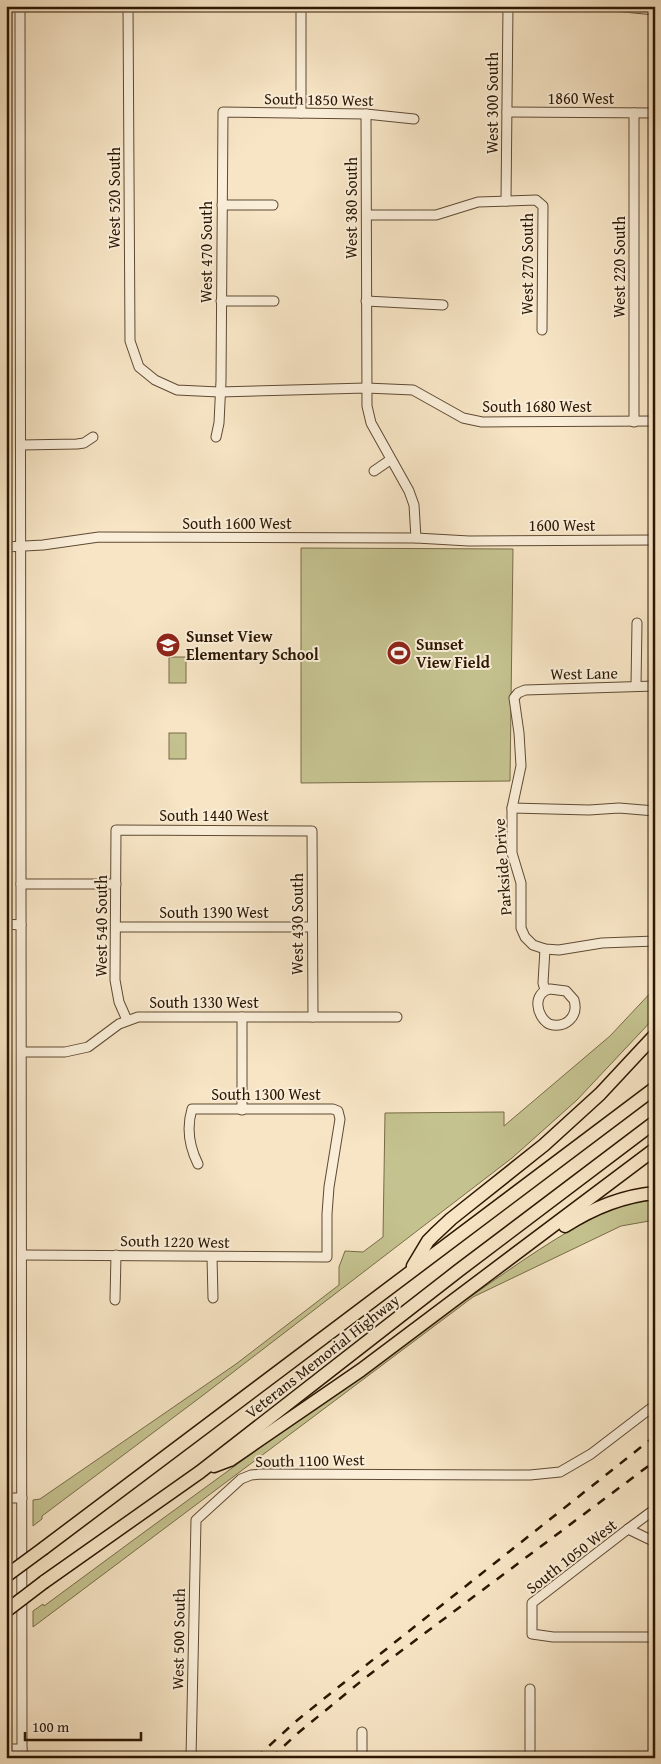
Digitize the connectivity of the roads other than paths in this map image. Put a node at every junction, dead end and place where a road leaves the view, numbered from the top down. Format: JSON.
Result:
{"nodes":[{"id":1,"x":20,"y":6,"type":"edge"},
{"id":2,"x":128,"y":6,"type":"edge"},
{"id":3,"x":301,"y":6,"type":"edge"},
{"id":4,"x":508,"y":6,"type":"edge"},
{"id":5,"x":614,"y":6,"type":"edge"},
{"id":6,"x":655,"y":10,"type":"edge"},
{"id":7,"x":223,"y":112,"type":"joint"},
{"id":8,"x":507,"y":112,"type":"junction"},
{"id":9,"x":301,"y":113,"type":"junction"},
{"id":10,"x":634,"y":113,"type":"junction"},
{"id":11,"x":655,"y":113,"type":"edge"},
{"id":12,"x":366,"y":114,"type":"junction"},
{"id":13,"x":414,"y":119,"type":"dead end"},
{"id":14,"x":506,"y":201,"type":"junction"},
{"id":15,"x":222,"y":205,"type":"junction"},
{"id":16,"x":273,"y":205,"type":"dead end"},
{"id":17,"x":367,"y":216,"type":"junction"},
{"id":18,"x":221,"y":301,"type":"junction"},
{"id":19,"x":274,"y":301,"type":"dead end"},
{"id":20,"x":366,"y":301,"type":"junction"},
{"id":21,"x":443,"y":306,"type":"dead end"},
{"id":22,"x":542,"y":330,"type":"dead end"},
{"id":23,"x":155,"y":380,"type":"joint"},
{"id":24,"x":366,"y":388,"type":"junction"},
{"id":25,"x":219,"y":392,"type":"junction"},
{"id":26,"x":655,"y":421,"type":"edge"},
{"id":27,"x":634,"y":422,"type":"junction"},
{"id":28,"x":92,"y":437,"type":"dead end"},
{"id":29,"x":216,"y":437,"type":"dead end"},
{"id":30,"x":21,"y":445,"type":"junction"},
{"id":31,"x":390,"y":460,"type":"junction"},
{"id":32,"x":374,"y":472,"type":"dead end"},
{"id":33,"x":416,"y":538,"type":"junction"},
{"id":34,"x":655,"y":540,"type":"edge"},
{"id":35,"x":469,"y":541,"type":"joint"},
{"id":36,"x":21,"y":545,"type":"junction"},
{"id":37,"x":6,"y":547,"type":"edge"},
{"id":38,"x":637,"y":623,"type":"dead end"},
{"id":39,"x":636,"y":686,"type":"junction"},
{"id":40,"x":655,"y":686,"type":"edge"},
{"id":41,"x":516,"y":695,"type":"joint"},
{"id":42,"x":512,"y":808,"type":"junction"},
{"id":43,"x":655,"y":811,"type":"edge"},
{"id":44,"x":116,"y":830,"type":"joint"},
{"id":45,"x":312,"y":831,"type":"joint"},
{"id":46,"x":21,"y":884,"type":"junction"},
{"id":47,"x":116,"y":884,"type":"junction"},
{"id":48,"x":6,"y":924,"type":"edge"},
{"id":49,"x":21,"y":924,"type":"junction"},
{"id":50,"x":116,"y":927,"type":"junction"},
{"id":51,"x":312,"y":927,"type":"junction"},
{"id":52,"x":655,"y":941,"type":"edge"},
{"id":53,"x":545,"y":949,"type":"junction"},
{"id":54,"x":546,"y":990,"type":"junction"},
{"id":55,"x":242,"y":1017,"type":"junction"},
{"id":56,"x":313,"y":1017,"type":"junction"},
{"id":57,"x":397,"y":1017,"type":"dead end"},
{"id":58,"x":127,"y":1020,"type":"junction"},
{"id":59,"x":655,"y":1035,"type":"edge"},
{"id":60,"x":22,"y":1052,"type":"junction"},
{"id":61,"x":655,"y":1088,"type":"edge"},
{"id":62,"x":242,"y":1110,"type":"junction"},
{"id":63,"x":655,"y":1122,"type":"edge"},
{"id":64,"x":655,"y":1149,"type":"edge"},
{"id":65,"x":198,"y":1164,"type":"dead end"},
{"id":66,"x":655,"y":1193,"type":"edge"},
{"id":67,"x":22,"y":1255,"type":"junction"},
{"id":68,"x":116,"y":1256,"type":"junction"},
{"id":69,"x":212,"y":1257,"type":"junction"},
{"id":70,"x":327,"y":1257,"type":"joint"},
{"id":71,"x":508,"y":1261,"type":"junction"},
{"id":72,"x":409,"y":1272,"type":"junction"},
{"id":73,"x":212,"y":1298,"type":"dead end"},
{"id":74,"x":115,"y":1300,"type":"dead end"},
{"id":75,"x":655,"y":1405,"type":"edge"},
{"id":76,"x":200,"y":1472,"type":"junction"},
{"id":77,"x":6,"y":1498,"type":"edge"},
{"id":78,"x":22,"y":1498,"type":"junction"},
{"id":79,"x":655,"y":1509,"type":"edge"},
{"id":80,"x":196,"y":1520,"type":"joint"},
{"id":81,"x":628,"y":1529,"type":"junction"},
{"id":82,"x":655,"y":1542,"type":"edge"},
{"id":83,"x":6,"y":1576,"type":"edge"},
{"id":84,"x":6,"y":1611,"type":"edge"},
{"id":85,"x":655,"y":1637,"type":"edge"},
{"id":86,"x":530,"y":1689,"type":"dead end"},
{"id":87,"x":362,"y":1732,"type":"dead end"},
{"id":88,"x":6,"y":1749,"type":"edge"},
{"id":89,"x":22,"y":1753,"type":"edge"},
{"id":90,"x":191,"y":1758,"type":"edge"},
{"id":91,"x":362,"y":1758,"type":"edge"},
{"id":92,"x":530,"y":1758,"type":"edge"}],
"edges":[{"from":1,"to":30,"type":"street"},
{"from":2,"to":23,"type":"street","name":"West 520 South"},
{"from":3,"to":9,"type":"street"},
{"from":4,"to":8,"type":"street","name":"West 300 South"},
{"from":5,"to":6,"type":"street"},
{"from":7,"to":9,"type":"street","name":"South 1850 West"},
{"from":7,"to":15,"type":"street","name":"West 470 South"},
{"from":8,"to":10,"type":"street","name":"1860 West"},
{"from":8,"to":14,"type":"street","name":"West 300 South"},
{"from":9,"to":12,"type":"street","name":"South 1850 West"},
{"from":10,"to":11,"type":"street","name":"1860 West"},
{"from":10,"to":27,"type":"street","name":"West 220 South"},
{"from":12,"to":13,"type":"street","name":"South 1850 West"},
{"from":12,"to":17,"type":"street","name":"West 380 South"},
{"from":14,"to":17,"type":"street","name":"West 270 South"},
{"from":14,"to":22,"type":"street","name":"West 270 South"},
{"from":15,"to":16,"type":"street"},
{"from":15,"to":18,"type":"street","name":"West 470 South"},
{"from":17,"to":20,"type":"street","name":"West 380 South"},
{"from":18,"to":19,"type":"street"},
{"from":18,"to":25,"type":"street","name":"West 470 South"},
{"from":20,"to":21,"type":"street"},
{"from":20,"to":24,"type":"street"},
{"from":23,"to":25,"type":"street","name":"South 1680 West"},
{"from":24,"to":25,"type":"street","name":"South 1680 West"},
{"from":24,"to":27,"type":"street","name":"South 1680 West"},
{"from":24,"to":31,"type":"street"},
{"from":25,"to":29,"type":"street","name":"West 470 South"},
{"from":26,"to":27,"type":"street","name":"South 1680 West"},
{"from":28,"to":30,"type":"street"},
{"from":30,"to":36,"type":"street"},
{"from":31,"to":32,"type":"street"},
{"from":31,"to":33,"type":"street"},
{"from":33,"to":35,"type":"street","name":"South 1600 West"},
{"from":33,"to":36,"type":"street","name":"South 1600 West"},
{"from":34,"to":35,"type":"street","name":"1600 West"},
{"from":36,"to":37,"type":"street","name":"South 1600 West"},
{"from":36,"to":46,"type":"street"},
{"from":38,"to":39,"type":"street"},
{"from":39,"to":40,"type":"street","name":"West Lane"},
{"from":39,"to":41,"type":"street","name":"West Lane"},
{"from":41,"to":42,"type":"street","name":"Parkside Drive"},
{"from":42,"to":43,"type":"street"},
{"from":42,"to":53,"type":"street","name":"Parkside Drive"},
{"from":44,"to":45,"type":"street","name":"South 1440 West"},
{"from":44,"to":47,"type":"street","name":"West 540 South"},
{"from":45,"to":51,"type":"street","name":"West 430 South"},
{"from":46,"to":47,"type":"street"},
{"from":46,"to":49,"type":"street"},
{"from":47,"to":50,"type":"street","name":"West 540 South"},
{"from":48,"to":49,"type":"street"},
{"from":49,"to":60,"type":"street"},
{"from":50,"to":51,"type":"street","name":"South 1390 West"},
{"from":50,"to":58,"type":"street","name":"West 540 South"},
{"from":51,"to":56,"type":"street","name":"West 430 South"},
{"from":52,"to":53,"type":"street"},
{"from":53,"to":54,"type":"street"},
{"from":54,"to":54,"type":"street"},
{"from":55,"to":56,"type":"street","name":"South 1330 West"},
{"from":55,"to":58,"type":"street","name":"South 1330 West"},
{"from":55,"to":62,"type":"street"},
{"from":56,"to":57,"type":"street","name":"South 1330 West"},
{"from":58,"to":60,"type":"street","name":"South 1330 West"},
{"from":59,"to":72,"type":"highway"},
{"from":60,"to":67,"type":"street"},
{"from":61,"to":72,"type":"highway","name":"Veterans Memorial Highway"},
{"from":62,"to":65,"type":"street","name":"South 1300 West"},
{"from":62,"to":70,"type":"street","name":"South 1300 West"},
{"from":63,"to":76,"type":"highway","name":"Veterans Memorial Highway"},
{"from":64,"to":71,"type":"highway"},
{"from":66,"to":71,"type":"highway"},
{"from":67,"to":68,"type":"street","name":"South 1220 West"},
{"from":67,"to":78,"type":"street"},
{"from":68,"to":69,"type":"street","name":"South 1220 West"},
{"from":68,"to":74,"type":"street"},
{"from":69,"to":70,"type":"street","name":"South 1220 West"},
{"from":69,"to":73,"type":"street"},
{"from":71,"to":76,"type":"highway"},
{"from":72,"to":83,"type":"highway","name":"Veterans Memorial Highway","bridge":true},
{"from":75,"to":80,"type":"street","name":"South 1100 West"},
{"from":76,"to":84,"type":"highway","name":"Veterans Memorial Highway","bridge":true},
{"from":77,"to":78,"type":"street"},
{"from":78,"to":89,"type":"street"},
{"from":79,"to":81,"type":"street"},
{"from":80,"to":90,"type":"street","name":"West 500 South"},
{"from":81,"to":82,"type":"street","name":"South 1050 West"},
{"from":81,"to":85,"type":"street","name":"South 1050 West"},
{"from":86,"to":92,"type":"street"},
{"from":87,"to":91,"type":"street"},
{"from":88,"to":89,"type":"street"}]}
